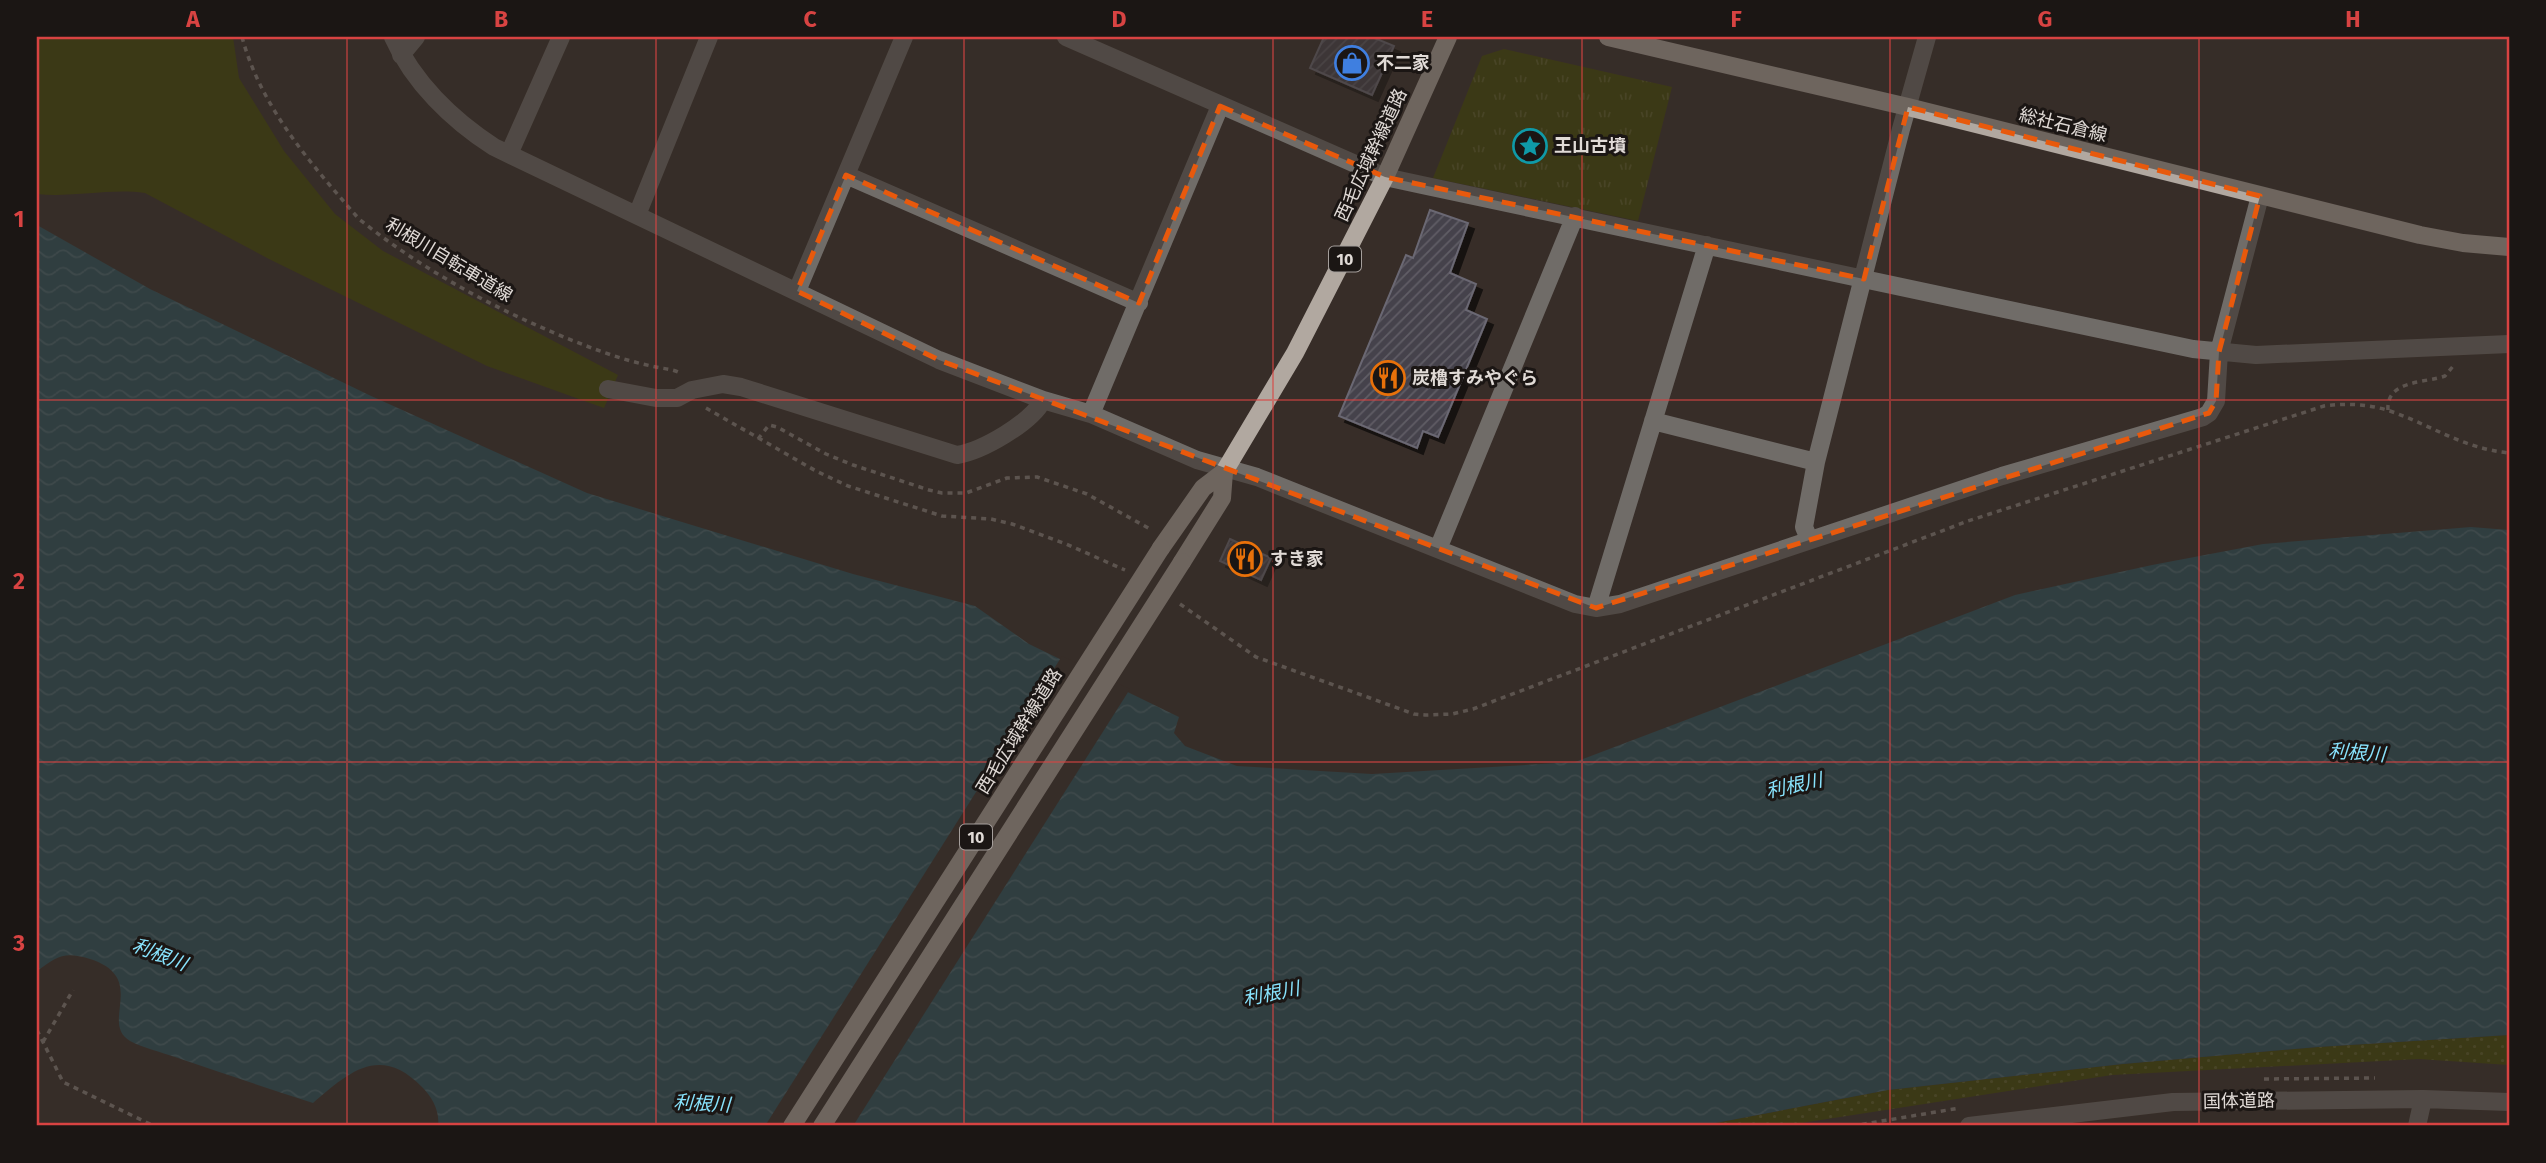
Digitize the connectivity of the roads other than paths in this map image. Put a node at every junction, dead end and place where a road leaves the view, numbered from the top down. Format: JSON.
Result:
{"nodes":[{"id":1,"x":393,"y":37,"type":"edge"},
{"id":2,"x":416,"y":37,"type":"edge"},
{"id":3,"x":561,"y":37,"type":"edge"},
{"id":4,"x":709,"y":37,"type":"edge"},
{"id":5,"x":904,"y":37,"type":"edge"},
{"id":6,"x":1448,"y":37,"type":"edge"},
{"id":7,"x":1608,"y":37,"type":"edge"},
{"id":8,"x":1927,"y":37,"type":"edge"},
{"id":9,"x":1075,"y":39,"type":"edge"},
{"id":10,"x":401,"y":55,"type":"junction"},
{"id":11,"x":1220,"y":106,"type":"junction"},
{"id":12,"x":1908,"y":107,"type":"junction"},
{"id":13,"x":509,"y":154,"type":"junction"},
{"id":14,"x":846,"y":175,"type":"junction"},
{"id":15,"x":1385,"y":177,"type":"junction"},
{"id":16,"x":2260,"y":196,"type":"junction"},
{"id":17,"x":637,"y":215,"type":"junction"},
{"id":18,"x":1575,"y":216,"type":"junction"},
{"id":19,"x":1707,"y":245,"type":"junction"},
{"id":20,"x":2509,"y":247,"type":"edge"},
{"id":21,"x":1864,"y":279,"type":"junction"},
{"id":22,"x":797,"y":291,"type":"junction"},
{"id":23,"x":1139,"y":303,"type":"junction"},
{"id":24,"x":2509,"y":344,"type":"edge"},
{"id":25,"x":2219,"y":352,"type":"junction"},
{"id":26,"x":608,"y":389,"type":"dead end"},
{"id":27,"x":1043,"y":400,"type":"junction"},
{"id":28,"x":1091,"y":414,"type":"junction"},
{"id":29,"x":1653,"y":421,"type":"junction"},
{"id":30,"x":1816,"y":462,"type":"junction"},
{"id":31,"x":1225,"y":470,"type":"junction"},
{"id":32,"x":1809,"y":540,"type":"junction"},
{"id":33,"x":1438,"y":549,"type":"junction"},
{"id":34,"x":1596,"y":608,"type":"junction"},
{"id":35,"x":2423,"y":1099,"type":"junction"},
{"id":36,"x":2509,"y":1102,"type":"edge"},
{"id":37,"x":792,"y":1126,"type":"edge"},
{"id":38,"x":822,"y":1126,"type":"edge"},
{"id":39,"x":1969,"y":1126,"type":"edge"},
{"id":40,"x":2417,"y":1126,"type":"edge"}],
"edges":[{"from":1,"to":10,"type":"street"},
{"from":2,"to":10,"type":"street"},
{"from":3,"to":13,"type":"street"},
{"from":4,"to":17,"type":"street"},
{"from":5,"to":14,"type":"street"},
{"from":6,"to":15,"type":"main road","name":"西毛広域幹線道路","number":"10"},
{"from":7,"to":12,"type":"main road","name":"総社石倉線"},
{"from":8,"to":12,"type":"street"},
{"from":9,"to":11,"type":"street"},
{"from":10,"to":13,"type":"street"},
{"from":11,"to":15,"type":"street"},
{"from":11,"to":23,"type":"street"},
{"from":12,"to":16,"type":"main road","name":"総社石倉線"},
{"from":12,"to":21,"type":"street"},
{"from":13,"to":17,"type":"street"},
{"from":14,"to":22,"type":"street"},
{"from":14,"to":23,"type":"street"},
{"from":15,"to":18,"type":"street"},
{"from":15,"to":31,"type":"main road","name":"西毛広域幹線道路","number":"10"},
{"from":16,"to":20,"type":"main road","name":"総社石倉線"},
{"from":16,"to":25,"type":"street"},
{"from":17,"to":22,"type":"street"},
{"from":18,"to":19,"type":"street"},
{"from":18,"to":33,"type":"street"},
{"from":19,"to":21,"type":"street"},
{"from":19,"to":29,"type":"street"},
{"from":21,"to":25,"type":"street"},
{"from":21,"to":30,"type":"street"},
{"from":22,"to":27,"type":"street"},
{"from":23,"to":28,"type":"street"},
{"from":24,"to":25,"type":"street"},
{"from":25,"to":32,"type":"street"},
{"from":26,"to":27,"type":"street"},
{"from":27,"to":28,"type":"street"},
{"from":28,"to":31,"type":"street"},
{"from":29,"to":30,"type":"street"},
{"from":29,"to":34,"type":"street"},
{"from":30,"to":32,"type":"street"},
{"from":31,"to":33,"type":"street"},
{"from":31,"to":37,"type":"main road","name":"西毛広域幹線道路","number":"10","bridge":true},
{"from":31,"to":38,"type":"main road","name":"西毛広域幹線道路","number":"10","bridge":true},
{"from":32,"to":34,"type":"street"},
{"from":33,"to":34,"type":"street"},
{"from":35,"to":36,"type":"street","name":"国体道路"},
{"from":35,"to":39,"type":"street","name":"国体道路"},
{"from":35,"to":40,"type":"street"}]}
